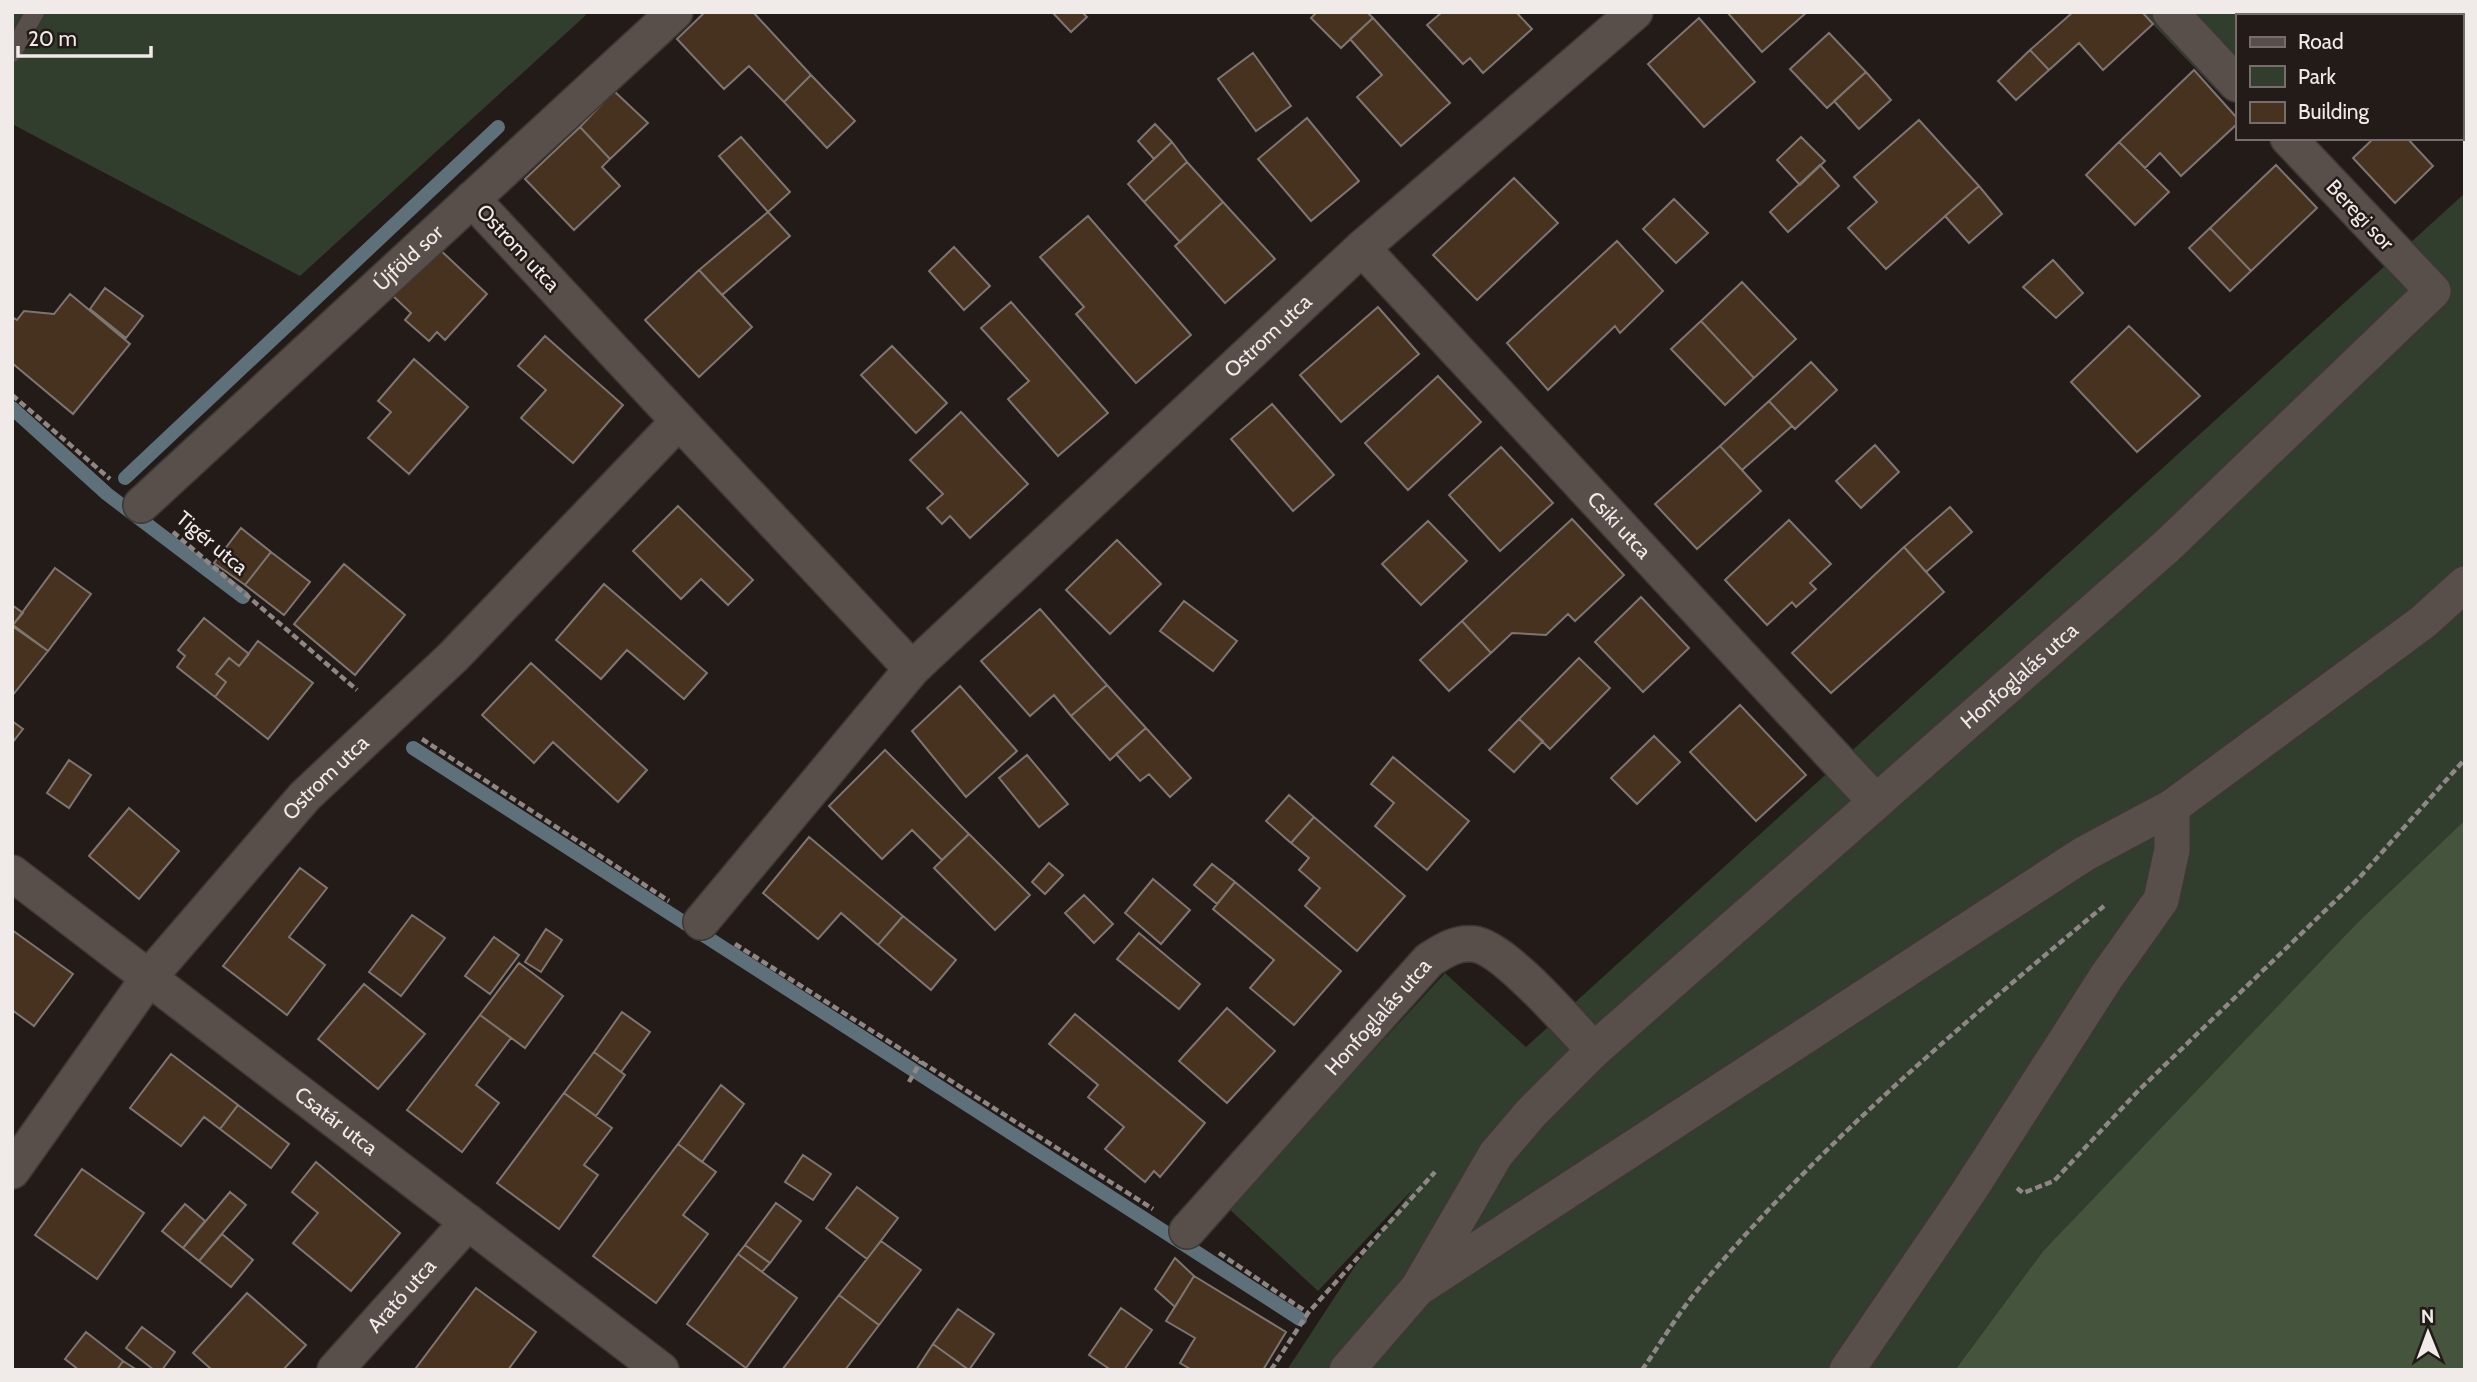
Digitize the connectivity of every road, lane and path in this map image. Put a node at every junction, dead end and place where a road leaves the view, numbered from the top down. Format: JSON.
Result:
{"nodes":[{"id":1,"x":35,"y":12,"type":"edge"},
{"id":2,"x":675,"y":12,"type":"edge"},
{"id":3,"x":1634,"y":12,"type":"edge"},
{"id":4,"x":2170,"y":12,"type":"edge"},
{"id":5,"x":12,"y":53,"type":"edge"},
{"id":6,"x":2236,"y":83,"type":"edge"},
{"id":7,"x":2290,"y":140,"type":"edge"},
{"id":8,"x":472,"y":199,"type":"junction"},
{"id":9,"x":1363,"y":248,"type":"junction"},
{"id":10,"x":2433,"y":291,"type":"joint"},
{"id":11,"x":12,"y":395,"type":"edge"},
{"id":12,"x":679,"y":421,"type":"junction"},
{"id":13,"x":141,"y":505,"type":"junction"},
{"id":14,"x":2465,"y":584,"type":"edge"},
{"id":15,"x":912,"y":669,"type":"junction"},
{"id":16,"x":389,"y":718,"type":"junction"},
{"id":17,"x":2465,"y":759,"type":"edge"},
{"id":18,"x":1877,"y":802,"type":"junction"},
{"id":19,"x":2172,"y":807,"type":"junction"},
{"id":20,"x":12,"y":873,"type":"edge"},
{"id":21,"x":2110,"y":901,"type":"dead end"},
{"id":22,"x":701,"y":922,"type":"junction"},
{"id":23,"x":150,"y":976,"type":"junction"},
{"id":24,"x":1594,"y":1050,"type":"junction"},
{"id":25,"x":921,"y":1061,"type":"junction"},
{"id":26,"x":909,"y":1082,"type":"dead end"},
{"id":27,"x":1985,"y":1165,"type":"junction"},
{"id":28,"x":1438,"y":1168,"type":"dead end"},
{"id":29,"x":12,"y":1171,"type":"edge"},
{"id":30,"x":468,"y":1222,"type":"junction"},
{"id":31,"x":1187,"y":1231,"type":"junction"},
{"id":32,"x":1418,"y":1288,"type":"junction"},
{"id":33,"x":1308,"y":1313,"type":"junction"},
{"id":34,"x":335,"y":1370,"type":"edge"},
{"id":35,"x":661,"y":1370,"type":"edge"},
{"id":36,"x":1271,"y":1370,"type":"edge"},
{"id":37,"x":1347,"y":1370,"type":"edge"},
{"id":38,"x":1642,"y":1370,"type":"edge"},
{"id":39,"x":1847,"y":1370,"type":"edge"}],
"edges":[{"from":1,"to":5,"type":"lane"},
{"from":2,"to":8,"type":"street","name":"Újföld sor"},
{"from":3,"to":9,"type":"street","name":"Ostrom utca"},
{"from":4,"to":6,"type":"street"},
{"from":7,"to":10,"type":"street","name":"Beregi sor"},
{"from":8,"to":12,"type":"street","name":"Ostrom utca"},
{"from":8,"to":13,"type":"street","name":"Újföld sor"},
{"from":9,"to":15,"type":"street","name":"Ostrom utca"},
{"from":9,"to":18,"type":"street","name":"Csiki utca"},
{"from":10,"to":18,"type":"street","name":"Honfoglalás utca"},
{"from":11,"to":13,"type":"path","name":"Tigér utca"},
{"from":12,"to":15,"type":"street","name":"Ostrom utca"},
{"from":12,"to":16,"type":"street","name":"Ostrom utca"},
{"from":13,"to":16,"type":"path","name":"Tigér utca"},
{"from":14,"to":19,"type":"street"},
{"from":15,"to":22,"type":"street","name":"Ostrom utca"},
{"from":16,"to":22,"type":"path","name":"Tigér utca"},
{"from":16,"to":23,"type":"street","name":"Ostrom utca"},
{"from":17,"to":27,"type":"path"},
{"from":18,"to":24,"type":"street","name":"Honfoglalás utca"},
{"from":19,"to":27,"type":"street"},
{"from":19,"to":32,"type":"street"},
{"from":20,"to":23,"type":"street","name":"Csatár utca"},
{"from":21,"to":38,"type":"path"},
{"from":22,"to":25,"type":"path","name":"Tigér utca"},
{"from":23,"to":29,"type":"street","name":"Ostrom utca"},
{"from":23,"to":30,"type":"street","name":"Csatár utca"},
{"from":24,"to":31,"type":"street","name":"Honfoglalás utca"},
{"from":24,"to":32,"type":"street","name":"Honfoglalás utca"},
{"from":25,"to":26,"type":"path"},
{"from":25,"to":31,"type":"path","name":"Tigér utca"},
{"from":27,"to":39,"type":"street"},
{"from":28,"to":33,"type":"path"},
{"from":30,"to":34,"type":"street","name":"Arató utca"},
{"from":30,"to":35,"type":"street","name":"Csatár utca"},
{"from":31,"to":33,"type":"path","name":"Tigér utca"},
{"from":32,"to":37,"type":"street","name":"Honfoglalás utca"},
{"from":33,"to":36,"type":"path"}]}
